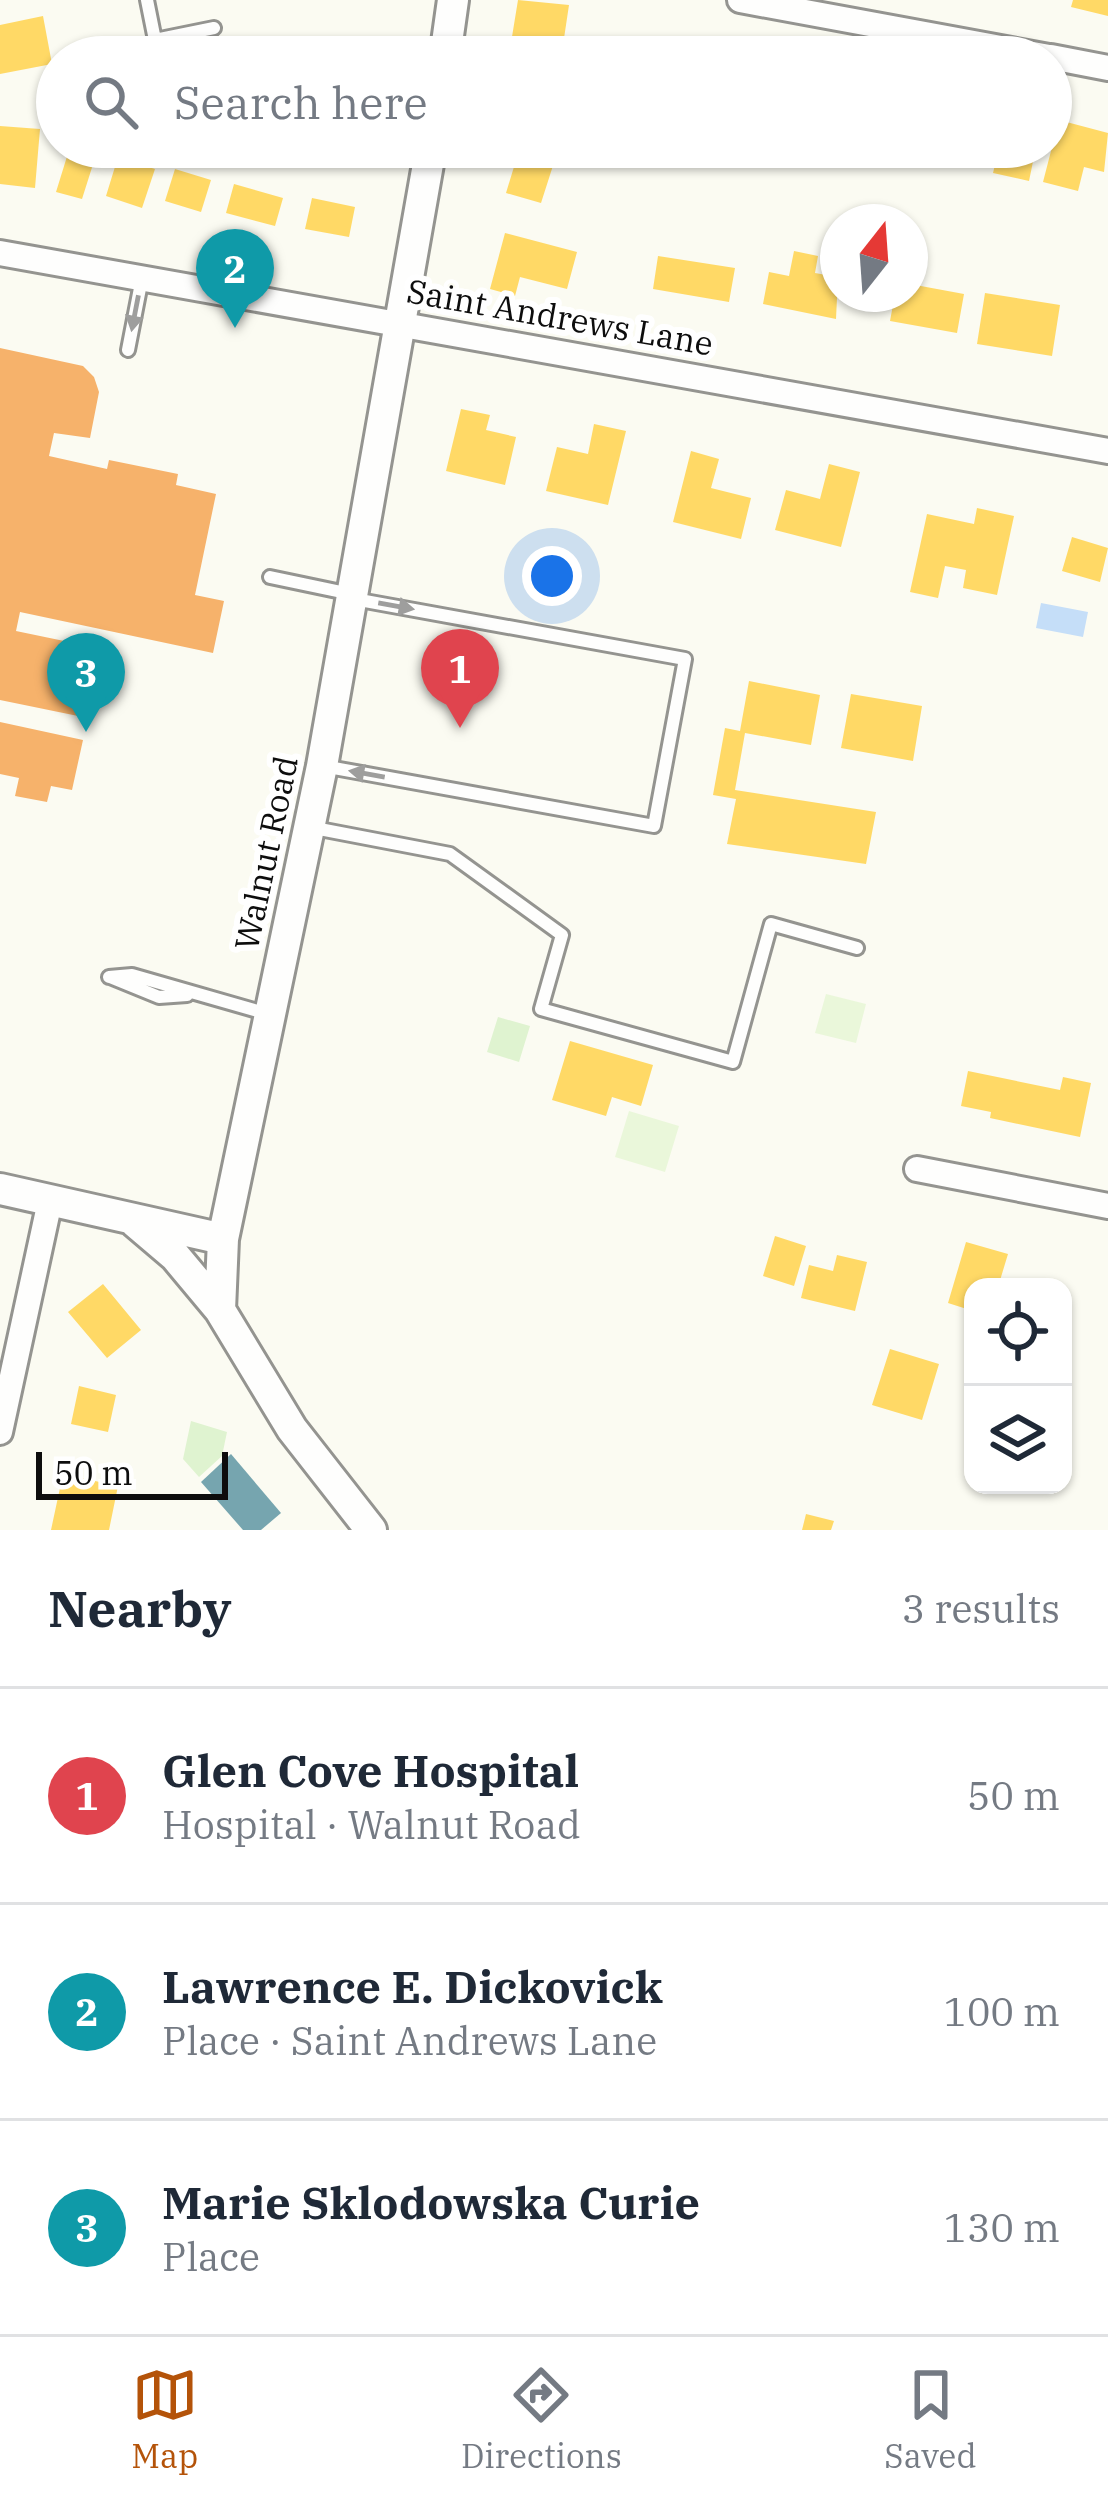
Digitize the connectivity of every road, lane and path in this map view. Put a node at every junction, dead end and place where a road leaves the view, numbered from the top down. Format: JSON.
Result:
{"nodes":[{"id":1,"x":147,"y":0,"type":"edge"},
{"id":2,"x":453,"y":0,"type":"edge"},
{"id":3,"x":740,"y":0,"type":"edge"},
{"id":4,"x":214,"y":28,"type":"dead end"},
{"id":5,"x":154,"y":36,"type":"edge"},
{"id":6,"x":175,"y":36,"type":"edge"},
{"id":7,"x":448,"y":36,"type":"edge"},
{"id":8,"x":936,"y":36,"type":"edge"},
{"id":9,"x":1072,"y":61,"type":"edge"},
{"id":10,"x":1108,"y":68,"type":"edge"},
{"id":11,"x":427,"y":168,"type":"edge"},
{"id":12,"x":0,"y":253,"type":"edge"},
{"id":13,"x":142,"y":277,"type":"junction"},
{"id":14,"x":404,"y":322,"type":"junction"},
{"id":15,"x":128,"y":350,"type":"dead end"},
{"id":16,"x":1108,"y":451,"type":"edge"},
{"id":17,"x":270,"y":577,"type":"dead end"},
{"id":18,"x":353,"y":596,"type":"junction"},
{"id":19,"x":322,"y":766,"type":"junction"},
{"id":20,"x":308,"y":827,"type":"junction"},
{"id":21,"x":857,"y":948,"type":"dead end"},
{"id":22,"x":188,"y":994,"type":"junction"},
{"id":23,"x":269,"y":1015,"type":"junction"},
{"id":24,"x":917,"y":1169,"type":"dead end"},
{"id":25,"x":0,"y":1190,"type":"edge"},
{"id":26,"x":50,"y":1201,"type":"junction"},
{"id":27,"x":1108,"y":1206,"type":"edge"},
{"id":28,"x":130,"y":1218,"type":"junction"},
{"id":29,"x":224,"y":1239,"type":"junction"},
{"id":30,"x":220,"y":1310,"type":"junction"},
{"id":31,"x":0,"y":1432,"type":"edge"},
{"id":32,"x":371,"y":1530,"type":"edge"}],
"edges":[{"from":1,"to":5,"type":"lane"},
{"from":2,"to":7,"type":"street"},
{"from":3,"to":8,"type":"street"},
{"from":4,"to":6,"type":"lane"},
{"from":9,"to":10,"type":"street"},
{"from":11,"to":14,"type":"street","name":"Walnut Road"},
{"from":12,"to":13,"type":"street","name":"Saint Andrews Lane"},
{"from":13,"to":14,"type":"street","name":"Saint Andrews Lane"},
{"from":13,"to":15,"type":"lane","one_way":true},
{"from":14,"to":16,"type":"street","name":"Saint Andrews Lane"},
{"from":14,"to":18,"type":"street","name":"Walnut Road"},
{"from":17,"to":18,"type":"lane"},
{"from":18,"to":19,"type":"street","name":"Walnut Road"},
{"from":18,"to":19,"type":"lane","one_way":true},
{"from":19,"to":20,"type":"street","name":"Walnut Road"},
{"from":20,"to":21,"type":"lane"},
{"from":20,"to":23,"type":"street","name":"Walnut Road"},
{"from":22,"to":22,"type":"lane"},
{"from":22,"to":23,"type":"lane"},
{"from":23,"to":29,"type":"street","name":"Walnut Road"},
{"from":24,"to":27,"type":"street"},
{"from":25,"to":26,"type":"street"},
{"from":26,"to":28,"type":"street"},
{"from":26,"to":31,"type":"street"},
{"from":28,"to":29,"type":"street"},
{"from":28,"to":30,"type":"street"},
{"from":29,"to":30,"type":"street","name":"Walnut Road"},
{"from":30,"to":32,"type":"street"}]}
